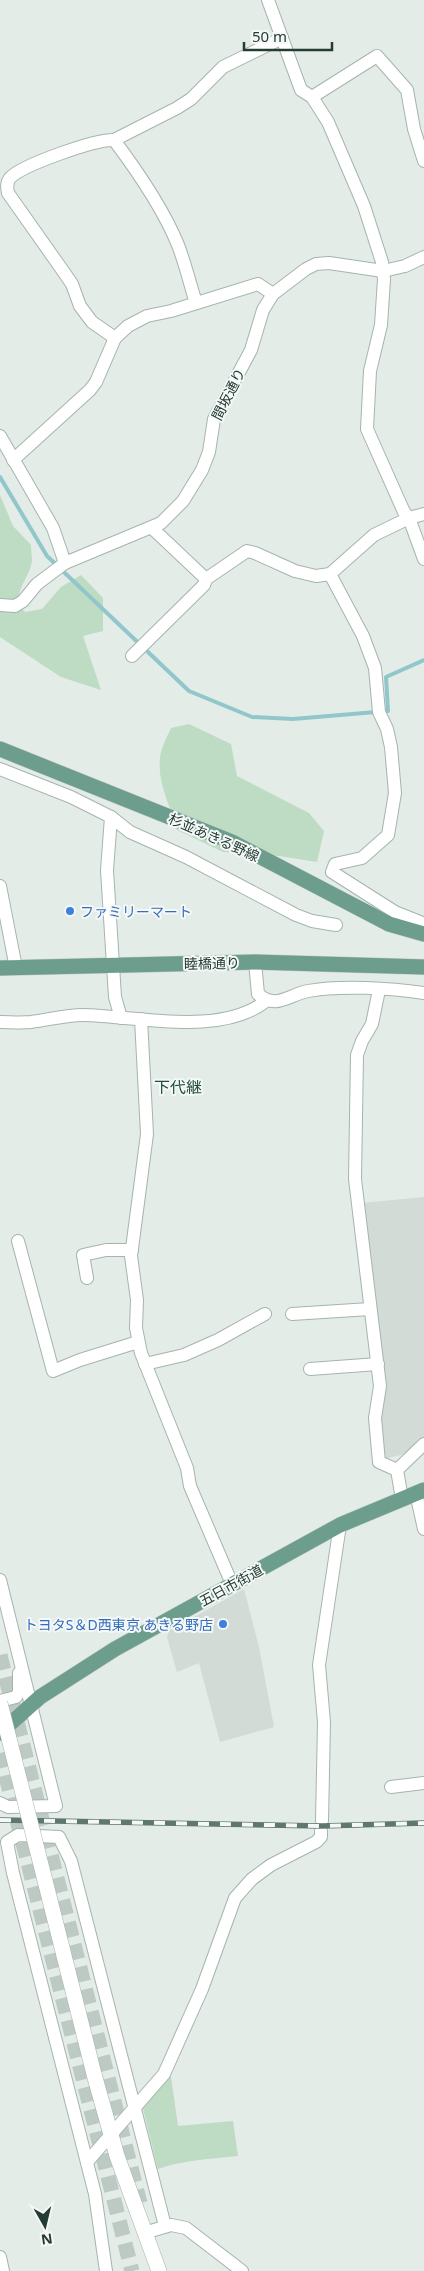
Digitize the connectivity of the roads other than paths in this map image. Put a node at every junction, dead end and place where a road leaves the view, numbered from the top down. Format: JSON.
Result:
{"nodes":[{"id":1,"x":268,"y":0,"type":"edge"},
{"id":2,"x":282,"y":38,"type":"junction"},
{"id":3,"x":312,"y":97,"type":"junction"},
{"id":4,"x":114,"y":140,"type":"junction"},
{"id":5,"x":424,"y":161,"type":"edge"},
{"id":6,"x":422,"y":261,"type":"edge"},
{"id":7,"x":383,"y":271,"type":"junction"},
{"id":8,"x":273,"y":294,"type":"junction"},
{"id":9,"x":196,"y":303,"type":"junction"},
{"id":10,"x":114,"y":338,"type":"junction"},
{"id":11,"x":0,"y":436,"type":"edge"},
{"id":12,"x":14,"y":460,"type":"junction"},
{"id":13,"x":424,"y":514,"type":"edge"},
{"id":14,"x":409,"y":518,"type":"junction"},
{"id":15,"x":152,"y":528,"type":"junction"},
{"id":16,"x":424,"y":559,"type":"edge"},
{"id":17,"x":65,"y":563,"type":"junction"},
{"id":18,"x":330,"y":574,"type":"junction"},
{"id":19,"x":206,"y":579,"type":"junction"},
{"id":20,"x":0,"y":605,"type":"edge"},
{"id":21,"x":138,"y":650,"type":"dead end"},
{"id":22,"x":0,"y":749,"type":"edge"},
{"id":23,"x":0,"y":769,"type":"edge"},
{"id":24,"x":111,"y":817,"type":"junction"},
{"id":25,"x":0,"y":886,"type":"edge"},
{"id":26,"x":336,"y":925,"type":"dead end"},
{"id":27,"x":424,"y":928,"type":"edge"},
{"id":28,"x":424,"y":934,"type":"edge"},
{"id":29,"x":255,"y":962,"type":"junction"},
{"id":30,"x":113,"y":964,"type":"junction"},
{"id":31,"x":424,"y":967,"type":"edge"},
{"id":32,"x":0,"y":968,"type":"edge"},
{"id":33,"x":16,"y":968,"type":"junction"},
{"id":34,"x":379,"y":990,"type":"junction"},
{"id":35,"x":424,"y":994,"type":"edge"},
{"id":36,"x":266,"y":1001,"type":"junction"},
{"id":37,"x":122,"y":1018,"type":"junction"},
{"id":38,"x":141,"y":1019,"type":"junction"},
{"id":39,"x":0,"y":1022,"type":"edge"},
{"id":40,"x":18,"y":1241,"type":"dead end"},
{"id":41,"x":132,"y":1250,"type":"junction"},
{"id":42,"x":88,"y":1278,"type":"dead end"},
{"id":43,"x":370,"y":1309,"type":"junction"},
{"id":44,"x":265,"y":1314,"type":"dead end"},
{"id":45,"x":292,"y":1314,"type":"dead end"},
{"id":46,"x":138,"y":1342,"type":"junction"},
{"id":47,"x":145,"y":1364,"type":"junction"},
{"id":48,"x":378,"y":1364,"type":"junction"},
{"id":49,"x":310,"y":1369,"type":"dead end"},
{"id":50,"x":424,"y":1444,"type":"edge"},
{"id":51,"x":397,"y":1470,"type":"junction"},
{"id":52,"x":414,"y":1494,"type":"edge"},
{"id":53,"x":340,"y":1525,"type":"junction"},
{"id":54,"x":424,"y":1529,"type":"edge"},
{"id":55,"x":0,"y":1580,"type":"edge"},
{"id":56,"x":232,"y":1584,"type":"junction"},
{"id":57,"x":20,"y":1658,"type":"junction"},
{"id":58,"x":0,"y":1702,"type":"edge"},
{"id":59,"x":31,"y":1704,"type":"junction"},
{"id":60,"x":2,"y":1727,"type":"edge"},
{"id":61,"x":424,"y":1783,"type":"edge"},
{"id":62,"x":391,"y":1787,"type":"dead end"},
{"id":63,"x":0,"y":1803,"type":"edge"},
{"id":64,"x":14,"y":1873,"type":"junction"},
{"id":65,"x":0,"y":1876,"type":"edge"},
{"id":66,"x":134,"y":2108,"type":"junction"},
{"id":67,"x":110,"y":2134,"type":"junction"},
{"id":68,"x":87,"y":2162,"type":"junction"},
{"id":69,"x":165,"y":2226,"type":"junction"},
{"id":70,"x":144,"y":2233,"type":"junction"},
{"id":71,"x":0,"y":2257,"type":"edge"},
{"id":72,"x":3,"y":2271,"type":"edge"},
{"id":73,"x":106,"y":2271,"type":"edge"},
{"id":74,"x":159,"y":2271,"type":"edge"},
{"id":75,"x":242,"y":2271,"type":"edge"}],
"edges":[{"from":1,"to":2,"type":"street"},
{"from":2,"to":3,"type":"street"},
{"from":2,"to":4,"type":"street"},
{"from":3,"to":5,"type":"street"},
{"from":3,"to":7,"type":"street"},
{"from":4,"to":9,"type":"street"},
{"from":4,"to":10,"type":"street"},
{"from":6,"to":7,"type":"street","name":"間坂通り"},
{"from":7,"to":8,"type":"street","name":"間坂通り"},
{"from":7,"to":14,"type":"street"},
{"from":8,"to":9,"type":"street"},
{"from":8,"to":15,"type":"street","name":"間坂通り"},
{"from":9,"to":10,"type":"street"},
{"from":10,"to":12,"type":"street"},
{"from":11,"to":12,"type":"street"},
{"from":12,"to":17,"type":"street"},
{"from":13,"to":14,"type":"street"},
{"from":14,"to":16,"type":"street"},
{"from":14,"to":18,"type":"street"},
{"from":15,"to":17,"type":"street","name":"間坂通り"},
{"from":15,"to":19,"type":"street"},
{"from":17,"to":20,"type":"street","name":"間坂通り"},
{"from":18,"to":19,"type":"street"},
{"from":18,"to":27,"type":"street"},
{"from":19,"to":21,"type":"street"},
{"from":22,"to":28,"type":"main road","name":"杉並あきる野線"},
{"from":23,"to":24,"type":"street"},
{"from":24,"to":26,"type":"street"},
{"from":24,"to":30,"type":"street"},
{"from":25,"to":33,"type":"street"},
{"from":29,"to":30,"type":"main road","name":"睦橋通り"},
{"from":29,"to":31,"type":"main road","name":"睦橋通り"},
{"from":29,"to":36,"type":"street"},
{"from":30,"to":33,"type":"main road","name":"睦橋通り"},
{"from":30,"to":37,"type":"street"},
{"from":32,"to":33,"type":"main road","name":"睦橋通り"},
{"from":34,"to":35,"type":"street"},
{"from":34,"to":36,"type":"street"},
{"from":34,"to":43,"type":"street"},
{"from":36,"to":38,"type":"street"},
{"from":37,"to":38,"type":"street"},
{"from":37,"to":39,"type":"street"},
{"from":38,"to":41,"type":"street"},
{"from":40,"to":46,"type":"street"},
{"from":41,"to":42,"type":"street"},
{"from":41,"to":46,"type":"street"},
{"from":43,"to":45,"type":"street"},
{"from":43,"to":48,"type":"street"},
{"from":44,"to":47,"type":"street"},
{"from":46,"to":47,"type":"street"},
{"from":47,"to":56,"type":"street"},
{"from":48,"to":49,"type":"street"},
{"from":48,"to":51,"type":"street"},
{"from":50,"to":51,"type":"street"},
{"from":51,"to":52,"type":"street"},
{"from":52,"to":53,"type":"main road","name":"五日市街道"},
{"from":52,"to":54,"type":"street"},
{"from":53,"to":56,"type":"main road","name":"五日市街道"},
{"from":53,"to":66,"type":"street"},
{"from":55,"to":57,"type":"street"},
{"from":56,"to":59,"type":"main road","name":"五日市街道"},
{"from":57,"to":58,"type":"street"},
{"from":57,"to":59,"type":"street"},
{"from":58,"to":67,"type":"street","bridge":true},
{"from":59,"to":60,"type":"main road","name":"五日市街道"},
{"from":59,"to":63,"type":"street"},
{"from":61,"to":62,"type":"street"},
{"from":64,"to":65,"type":"street"},
{"from":64,"to":66,"type":"street"},
{"from":64,"to":68,"type":"street"},
{"from":66,"to":67,"type":"street"},
{"from":66,"to":69,"type":"street"},
{"from":67,"to":68,"type":"street"},
{"from":67,"to":70,"type":"street"},
{"from":68,"to":73,"type":"street"},
{"from":69,"to":70,"type":"street"},
{"from":69,"to":75,"type":"street"},
{"from":70,"to":74,"type":"street"},
{"from":71,"to":72,"type":"street"}]}
